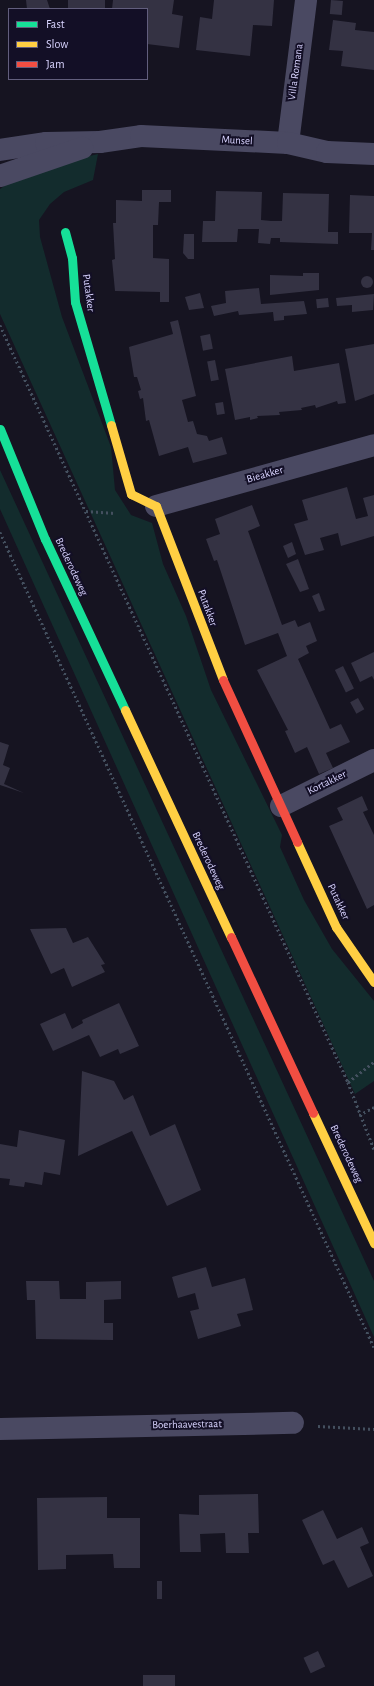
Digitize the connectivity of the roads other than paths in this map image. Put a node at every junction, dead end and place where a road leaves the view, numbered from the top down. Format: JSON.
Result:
{"nodes":[{"id":1,"x":306,"y":0,"type":"edge"},
{"id":2,"x":100,"y":142,"type":"junction"},
{"id":3,"x":288,"y":143,"type":"junction"},
{"id":4,"x":0,"y":150,"type":"edge"},
{"id":5,"x":374,"y":154,"type":"edge"},
{"id":6,"x":0,"y":176,"type":"edge"},
{"id":7,"x":65,"y":232,"type":"dead end"},
{"id":8,"x":0,"y":429,"type":"edge"},
{"id":9,"x":374,"y":445,"type":"edge"},
{"id":10,"x":0,"y":450,"type":"edge"},
{"id":11,"x":22,"y":487,"type":"junction"},
{"id":12,"x":156,"y":506,"type":"junction"},
{"id":13,"x":374,"y":760,"type":"edge"},
{"id":14,"x":281,"y":806,"type":"junction"},
{"id":15,"x":374,"y":982,"type":"edge"},
{"id":16,"x":374,"y":1243,"type":"edge"},
{"id":17,"x":294,"y":1423,"type":"road end"},
{"id":18,"x":0,"y":1429,"type":"edge"}],
"edges":[{"from":1,"to":3,"type":"street","name":"Villa Romana"},
{"from":2,"to":3,"type":"street","name":"Munsel"},
{"from":2,"to":4,"type":"street","name":"Munsel"},
{"from":2,"to":6,"type":"street","name":"Munsel"},
{"from":3,"to":5,"type":"street","name":"Munsel"},
{"from":7,"to":12,"type":"main road","name":"Putakker"},
{"from":8,"to":11,"type":"main road","name":"Brederodeweg"},
{"from":9,"to":12,"type":"street","name":"Bieakker"},
{"from":10,"to":11,"type":"main road","name":"Brederodeweg"},
{"from":11,"to":16,"type":"main road","name":"Brederodeweg"},
{"from":12,"to":14,"type":"main road","name":"Putakker"},
{"from":13,"to":14,"type":"street","name":"Kortakker"},
{"from":14,"to":15,"type":"main road","name":"Putakker"},
{"from":17,"to":18,"type":"street","name":"Boerhaavestraat"}]}
